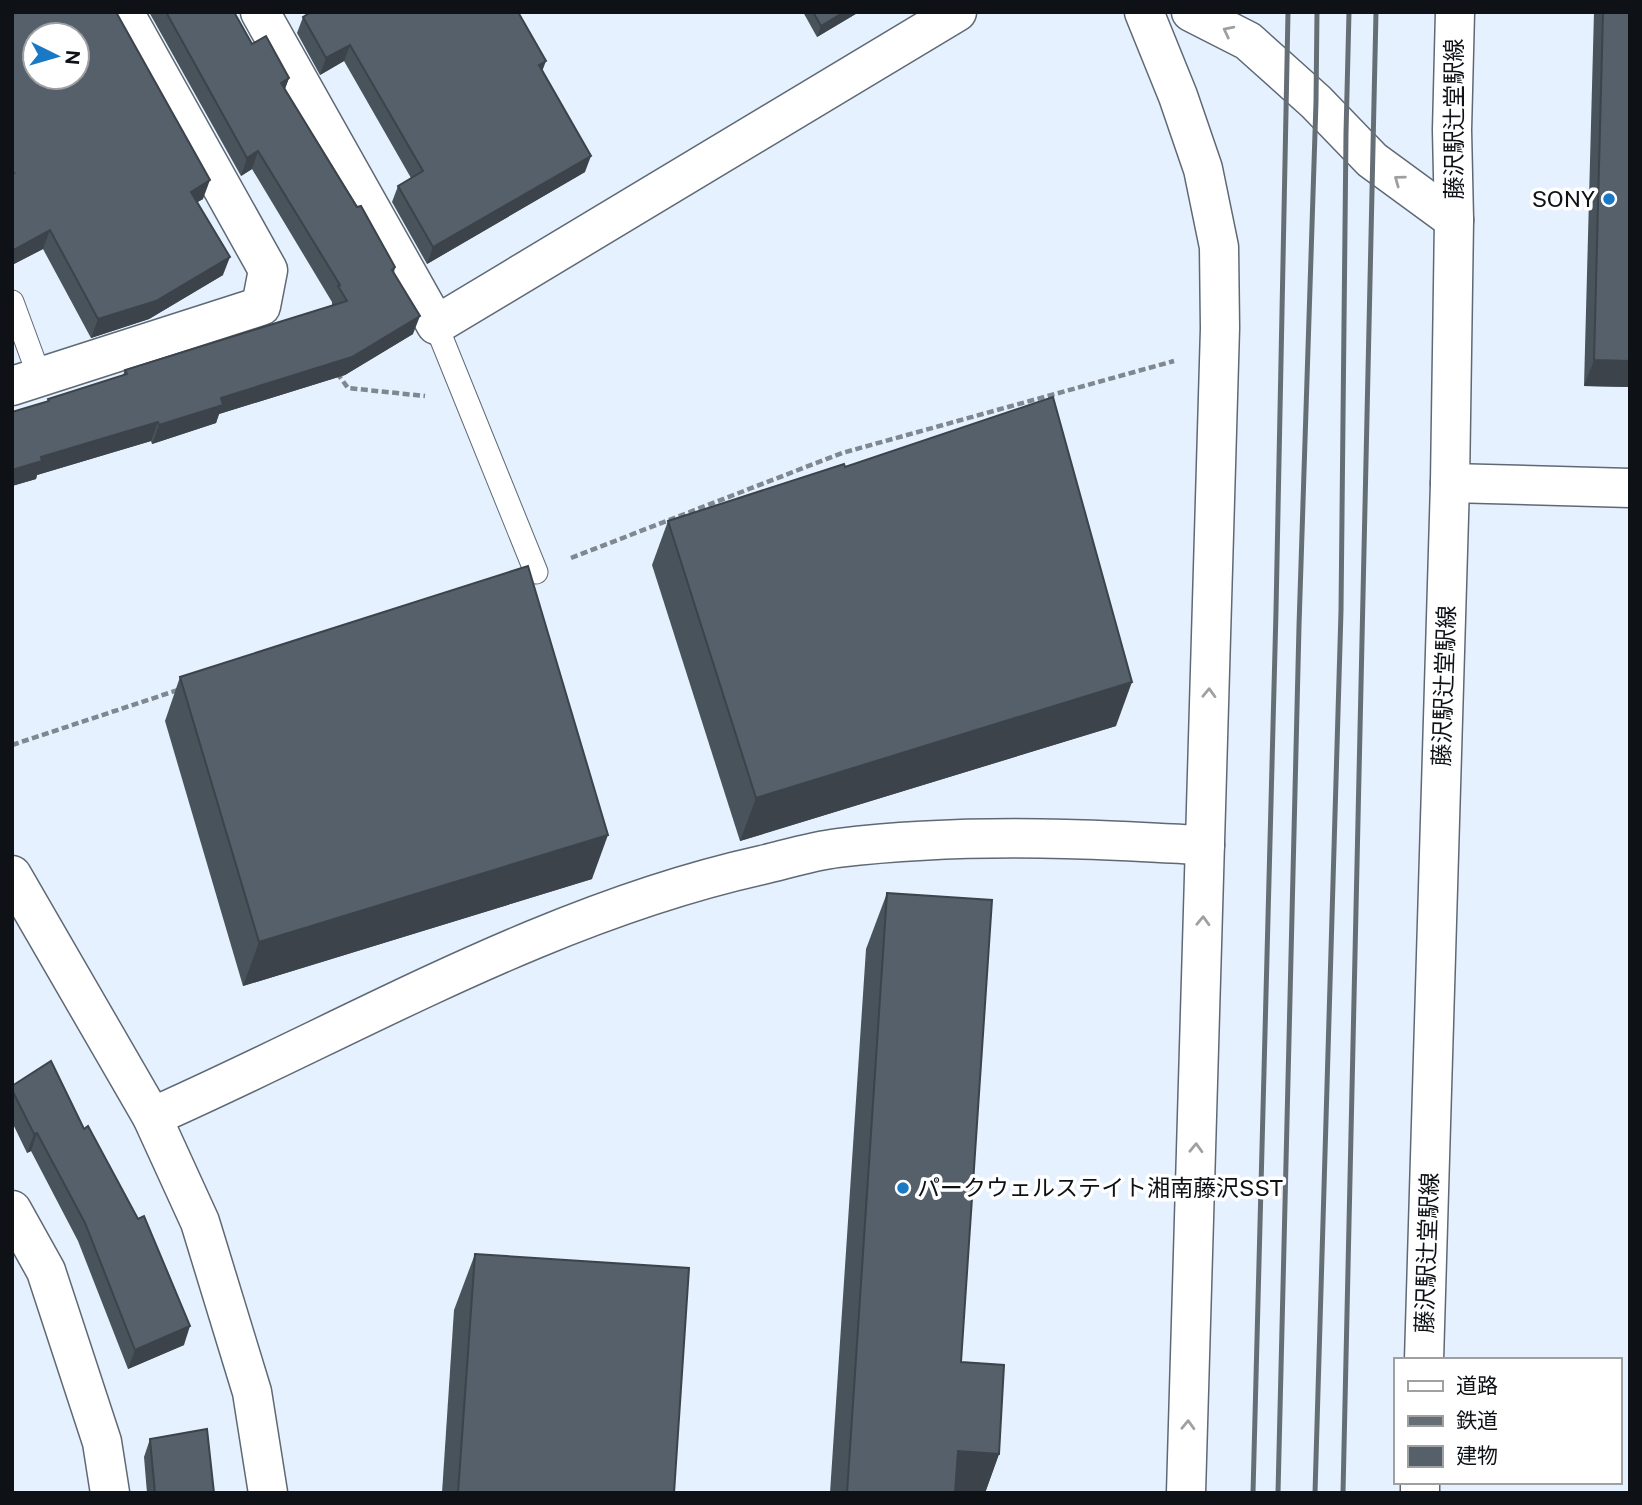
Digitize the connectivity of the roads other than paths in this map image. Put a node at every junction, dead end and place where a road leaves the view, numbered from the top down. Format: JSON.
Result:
{"nodes":[{"id":1,"x":124,"y":12,"type":"edge"},
{"id":2,"x":260,"y":12,"type":"edge"},
{"id":3,"x":957,"y":12,"type":"edge"},
{"id":4,"x":1144,"y":12,"type":"edge"},
{"id":5,"x":1191,"y":12,"type":"edge"},
{"id":6,"x":1455,"y":12,"type":"edge"},
{"id":7,"x":1454,"y":220,"type":"junction"},
{"id":8,"x":12,"y":302,"type":"edge"},
{"id":9,"x":436,"y":325,"type":"junction"},
{"id":10,"x":26,"y":382,"type":"edge"},
{"id":11,"x":1450,"y":483,"type":"junction"},
{"id":12,"x":1630,"y":488,"type":"edge"},
{"id":13,"x":536,"y":572,"type":"road end"},
{"id":14,"x":1205,"y":845,"type":"junction"},
{"id":15,"x":12,"y":875,"type":"edge"},
{"id":16,"x":152,"y":1117,"type":"junction"},
{"id":17,"x":12,"y":1210,"type":"edge"},
{"id":18,"x":1424,"y":1358,"type":"edge"},
{"id":19,"x":110,"y":1493,"type":"edge"},
{"id":20,"x":268,"y":1493,"type":"edge"},
{"id":21,"x":1186,"y":1493,"type":"edge"}],
"edges":[{"from":1,"to":10,"type":"street"},
{"from":2,"to":9,"type":"street"},
{"from":3,"to":9,"type":"street"},
{"from":14,"to":4,"type":"street","one_way":true},
{"from":7,"to":5,"type":"street","one_way":true},
{"from":6,"to":7,"type":"street","name":"藤沢駅辻堂駅線"},
{"from":7,"to":11,"type":"street","name":"藤沢駅辻堂駅線"},
{"from":8,"to":10,"type":"lane"},
{"from":9,"to":13,"type":"lane"},
{"from":11,"to":12,"type":"street"},
{"from":11,"to":18,"type":"street","name":"藤沢駅辻堂駅線"},
{"from":14,"to":16,"type":"street"},
{"from":21,"to":14,"type":"street","one_way":true},
{"from":15,"to":16,"type":"street"},
{"from":16,"to":20,"type":"street"},
{"from":17,"to":19,"type":"street"}]}
